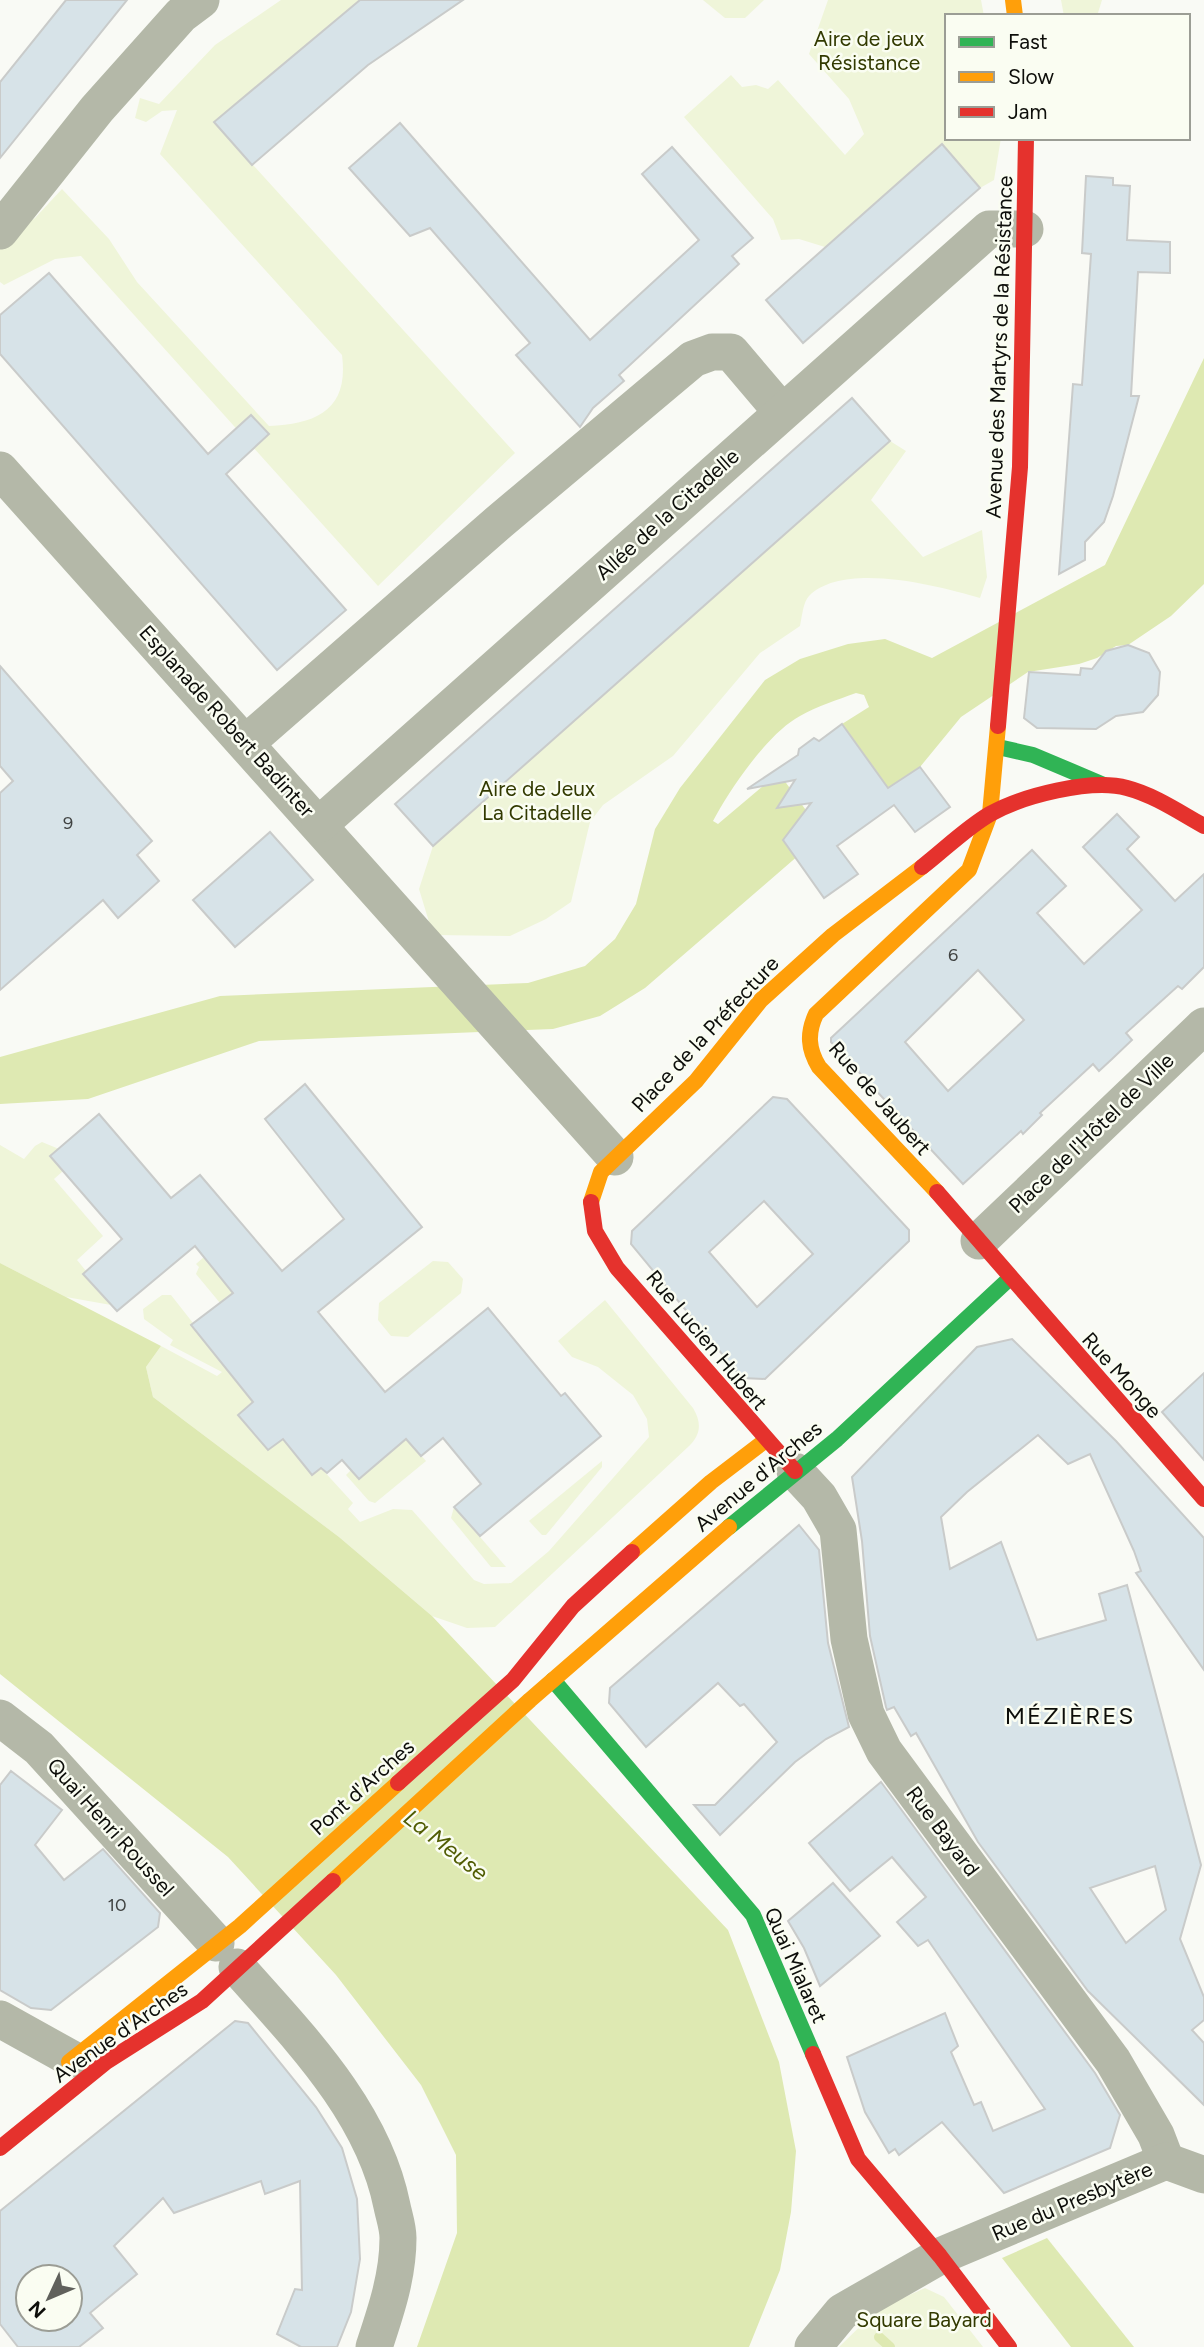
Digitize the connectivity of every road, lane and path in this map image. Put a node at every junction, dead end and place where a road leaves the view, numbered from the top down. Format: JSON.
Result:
{"nodes":[{"id":1,"x":201,"y":0,"type":"edge"},
{"id":2,"x":1026,"y":140,"type":"edge"},
{"id":3,"x":1025,"y":229,"type":"junction"},
{"id":4,"x":0,"y":231,"type":"edge"},
{"id":5,"x":782,"y":412,"type":"junction"},
{"id":6,"x":0,"y":470,"type":"edge"},
{"id":7,"x":246,"y":743,"type":"junction"},
{"id":8,"x":998,"y":747,"type":"junction"},
{"id":9,"x":1106,"y":786,"type":"junction"},
{"id":10,"x":990,"y":814,"type":"junction"},
{"id":11,"x":320,"y":824,"type":"junction"},
{"id":12,"x":1204,"y":826,"type":"edge"},
{"id":13,"x":1204,"y":1026,"type":"edge"},
{"id":14,"x":615,"y":1157,"type":"junction"},
{"id":15,"x":595,"y":1230,"type":"joint"},
{"id":16,"x":979,"y":1241,"type":"junction"},
{"id":17,"x":1009,"y":1279,"type":"junction"},
{"id":18,"x":766,"y":1440,"type":"junction"},
{"id":19,"x":795,"y":1471,"type":"junction"},
{"id":20,"x":1204,"y":1499,"type":"edge"},
{"id":21,"x":513,"y":1680,"type":"joint"},
{"id":22,"x":553,"y":1680,"type":"junction"},
{"id":23,"x":0,"y":1718,"type":"edge"},
{"id":24,"x":238,"y":1945,"type":"junction"},
{"id":25,"x":0,"y":2018,"type":"edge"},
{"id":26,"x":62,"y":2067,"type":"joint"},
{"id":27,"x":0,"y":2148,"type":"edge"},
{"id":28,"x":1166,"y":2161,"type":"junction"},
{"id":29,"x":1204,"y":2175,"type":"edge"},
{"id":30,"x":940,"y":2256,"type":"junction"},
{"id":31,"x":374,"y":2347,"type":"edge"},
{"id":32,"x":813,"y":2347,"type":"edge"},
{"id":33,"x":1009,"y":2347,"type":"edge"}],
"edges":[{"from":1,"to":4,"type":"street"},
{"from":2,"to":3,"type":"main road","name":"Avenue des Martyrs de la Résistance"},
{"from":3,"to":5,"type":"street","name":"Allée de la Citadelle"},
{"from":3,"to":8,"type":"main road","name":"Avenue des Martyrs de la Résistance"},
{"from":5,"to":7,"type":"street"},
{"from":5,"to":11,"type":"street","name":"Allée de la Citadelle"},
{"from":6,"to":7,"type":"street","name":"Esplanade Robert Badinter"},
{"from":7,"to":11,"type":"street","name":"Esplanade Robert Badinter"},
{"from":8,"to":9,"type":"main road","name":"Place de la Préfecture"},
{"from":8,"to":10,"type":"main road"},
{"from":9,"to":10,"type":"main road","name":"Place de la Préfecture"},
{"from":9,"to":12,"type":"main road","name":"Place de la Préfecture"},
{"from":10,"to":14,"type":"main road","name":"Place de la Préfecture"},
{"from":10,"to":16,"type":"main road","name":"Rue de Jaubert"},
{"from":11,"to":14,"type":"street","name":"Esplanade Robert Badinter"},
{"from":13,"to":16,"type":"street","name":"Place de l'Hôtel de Ville"},
{"from":14,"to":15,"type":"main road","name":"Place de la Préfecture"},
{"from":15,"to":18,"type":"main road","name":"Rue Lucien Hubert"},
{"from":16,"to":17,"type":"main road","name":"Rue de Jaubert"},
{"from":17,"to":19,"type":"main road","name":"Avenue d'Arches"},
{"from":17,"to":20,"type":"main road","name":"Rue Monge"},
{"from":18,"to":19,"type":"main road","name":"Rue Lucien Hubert"},
{"from":18,"to":21,"type":"main road","name":"Avenue d'Arches"},
{"from":19,"to":22,"type":"main road","name":"Avenue d'Arches"},
{"from":19,"to":28,"type":"street","name":"Rue Bayard"},
{"from":21,"to":24,"type":"main road","name":"Pont d'Arches"},
{"from":22,"to":24,"type":"main road","name":"Avenue d'Arches"},
{"from":22,"to":30,"type":"main road","name":"Quai Mialaret"},
{"from":23,"to":24,"type":"street","name":"Quai Henri Roussel"},
{"from":24,"to":26,"type":"main road","name":"Avenue d'Arches"},
{"from":24,"to":27,"type":"main road","name":"Avenue d'Arches"},
{"from":24,"to":31,"type":"street","name":"Quai Henri Roussel"},
{"from":25,"to":26,"type":"street"},
{"from":28,"to":29,"type":"street","name":"Rue du Presbytère"},
{"from":28,"to":30,"type":"street","name":"Rue du Presbytère"},
{"from":30,"to":32,"type":"street","name":"Rue du Presbytère"},
{"from":30,"to":33,"type":"main road","name":"Quai Mialaret"}]}
